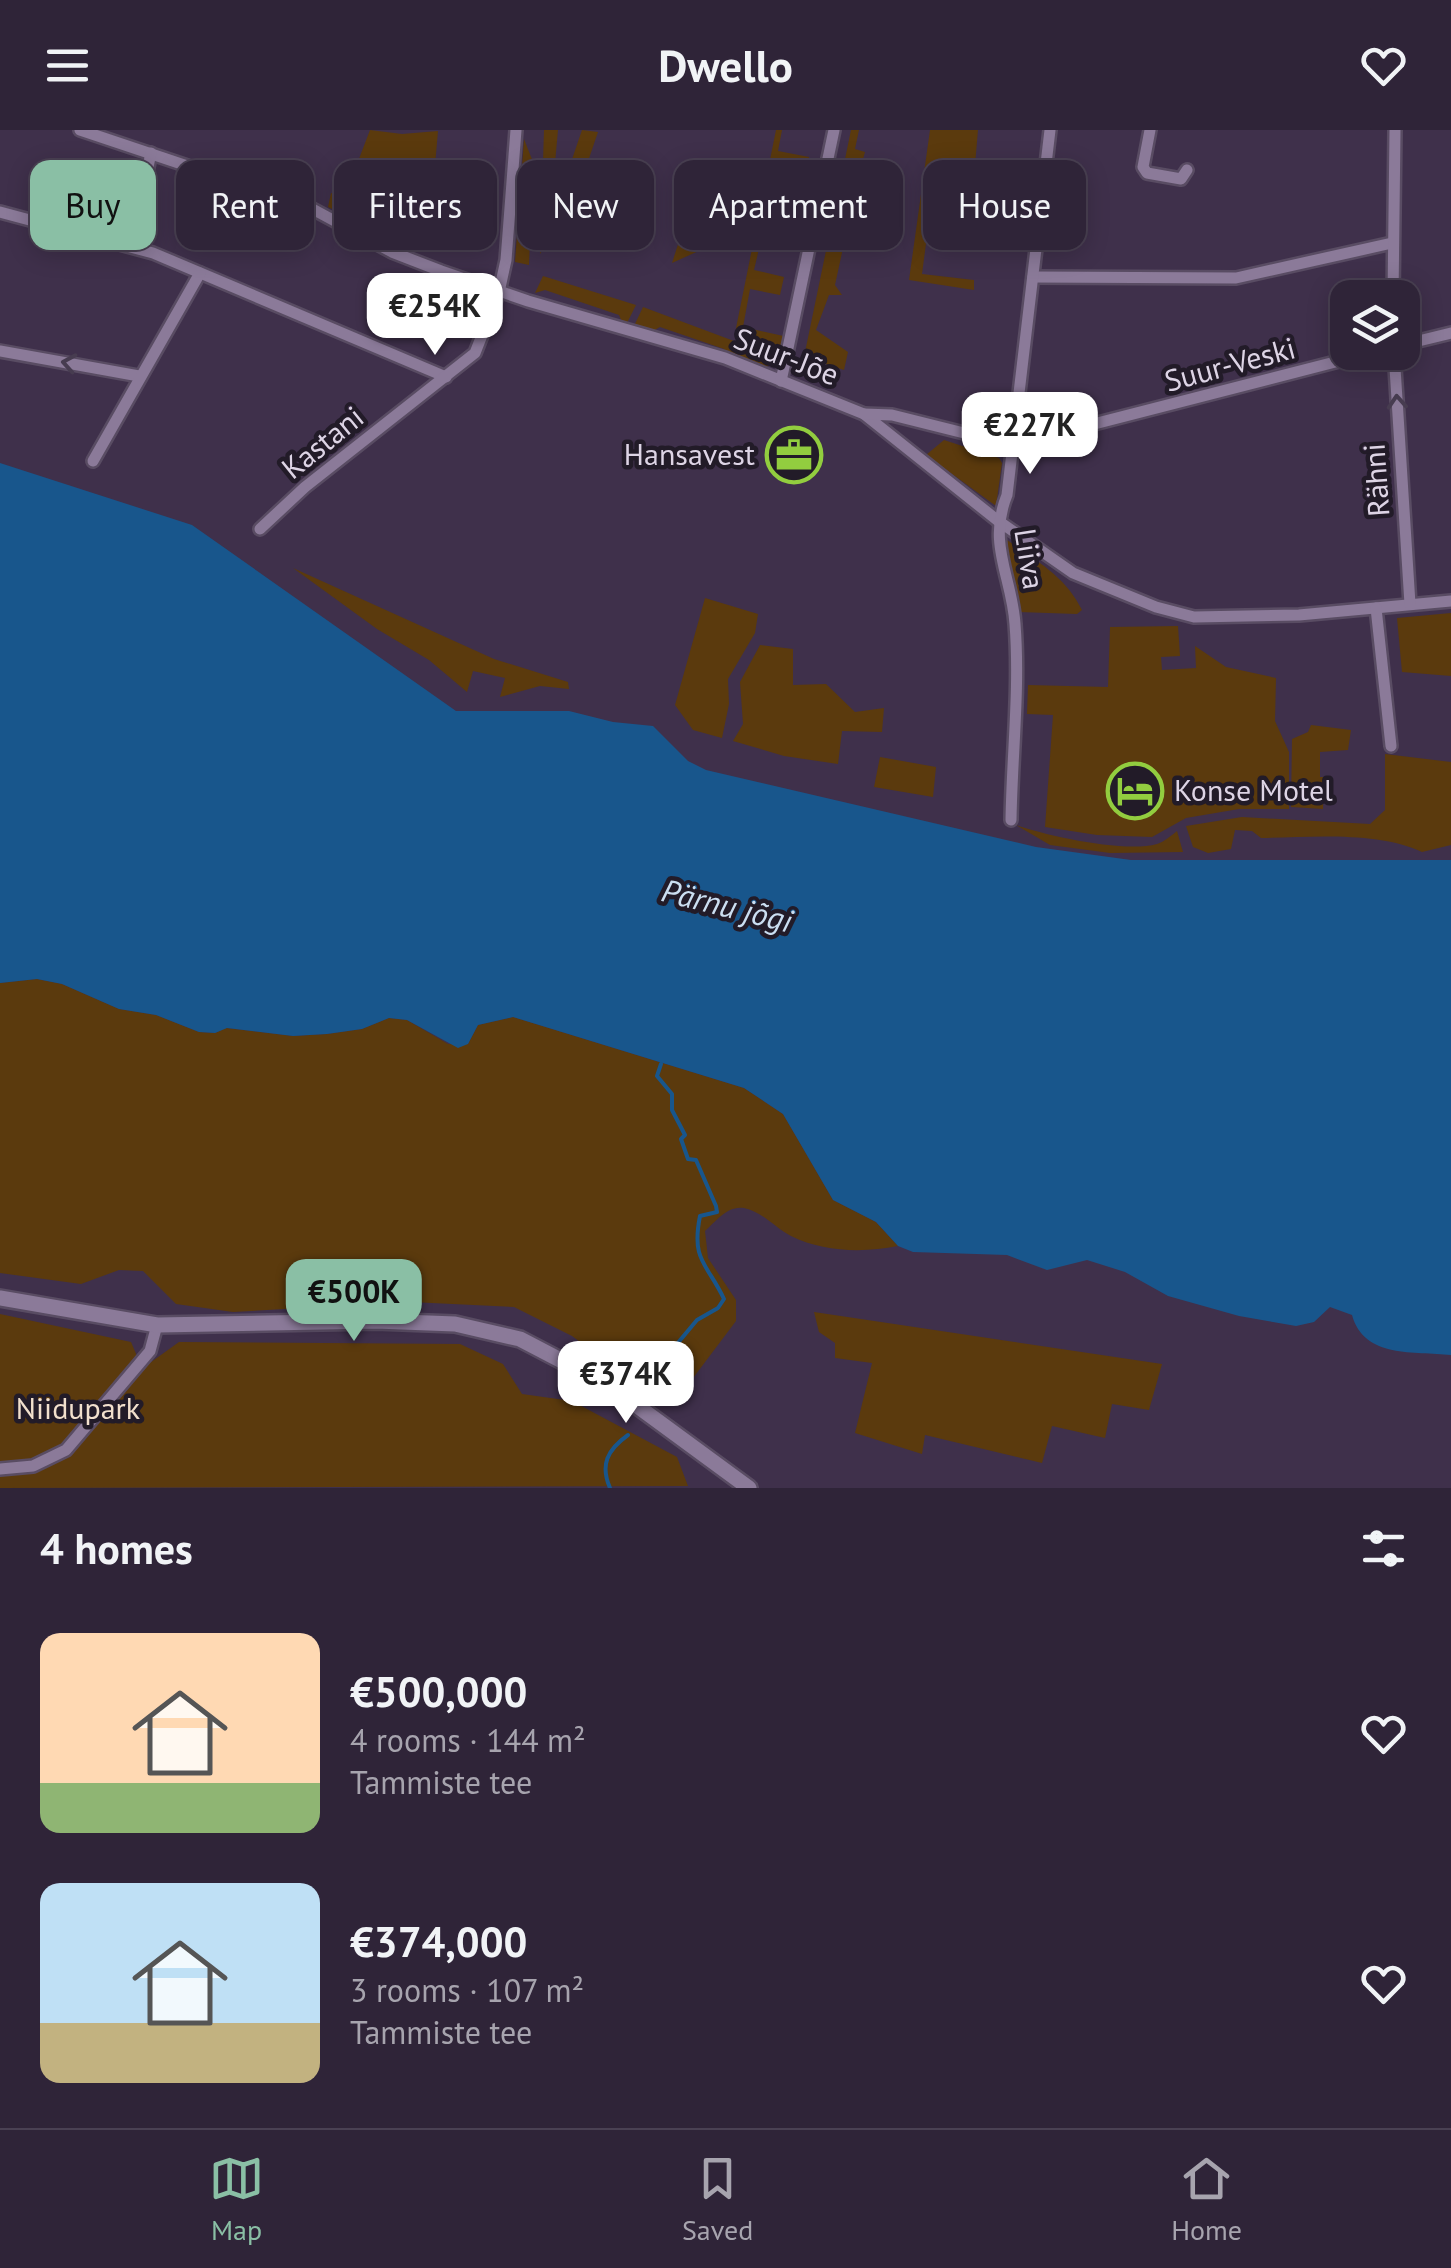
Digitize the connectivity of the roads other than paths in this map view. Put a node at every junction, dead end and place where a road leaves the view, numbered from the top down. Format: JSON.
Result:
{"nodes":[{"id":1,"x":80,"y":130,"type":"edge"},
{"id":2,"x":516,"y":130,"type":"edge"},
{"id":3,"x":834,"y":130,"type":"edge"},
{"id":4,"x":1050,"y":130,"type":"edge"},
{"id":5,"x":1150,"y":130,"type":"edge"},
{"id":6,"x":1396,"y":130,"type":"edge"},
{"id":7,"x":152,"y":153,"type":"junction"},
{"id":8,"x":150,"y":160,"type":"edge"},
{"id":9,"x":1187,"y":170,"type":"dead end"},
{"id":10,"x":0,"y":212,"type":"edge"},
{"id":11,"x":30,"y":220,"type":"edge"},
{"id":12,"x":1392,"y":243,"type":"junction"},
{"id":13,"x":143,"y":250,"type":"edge"},
{"id":14,"x":200,"y":273,"type":"junction"},
{"id":15,"x":1033,"y":277,"type":"junction"},
{"id":16,"x":1393,"y":280,"type":"edge"},
{"id":17,"x":499,"y":292,"type":"junction"},
{"id":18,"x":1451,"y":333,"type":"edge"},
{"id":19,"x":1420,"y":341,"type":"edge"},
{"id":20,"x":0,"y":351,"type":"edge"},
{"id":21,"x":1330,"y":364,"type":"edge"},
{"id":22,"x":1395,"y":370,"type":"edge"},
{"id":23,"x":139,"y":376,"type":"junction"},
{"id":24,"x":446,"y":377,"type":"junction"},
{"id":25,"x":782,"y":381,"type":"junction"},
{"id":26,"x":864,"y":414,"type":"junction"},
{"id":27,"x":1012,"y":445,"type":"junction"},
{"id":28,"x":94,"y":461,"type":"dead end"},
{"id":29,"x":997,"y":520,"type":"junction"},
{"id":30,"x":260,"y":529,"type":"dead end"},
{"id":31,"x":1451,"y":601,"type":"edge"},
{"id":32,"x":1410,"y":604,"type":"junction"},
{"id":33,"x":1376,"y":608,"type":"junction"},
{"id":34,"x":1390,"y":746,"type":"dead end"},
{"id":35,"x":1011,"y":820,"type":"dead end"},
{"id":36,"x":0,"y":1298,"type":"edge"},
{"id":37,"x":157,"y":1325,"type":"junction"},
{"id":38,"x":0,"y":1469,"type":"edge"},
{"id":39,"x":749,"y":1488,"type":"edge"}],
"edges":[{"from":1,"to":7,"type":"street","name":"Suur-Jõe"},
{"from":2,"to":17,"type":"street","name":"Kastani"},
{"from":3,"to":25,"type":"street"},
{"from":4,"to":15,"type":"street","name":"Liiva"},
{"from":5,"to":9,"type":"street"},
{"from":6,"to":12,"type":"street"},
{"from":7,"to":8,"type":"street"},
{"from":7,"to":17,"type":"street","name":"Suur-Jõe"},
{"from":10,"to":11,"type":"street"},
{"from":12,"to":15,"type":"street"},
{"from":12,"to":16,"type":"street"},
{"from":13,"to":14,"type":"street"},
{"from":14,"to":23,"type":"street"},
{"from":14,"to":24,"type":"street"},
{"from":15,"to":27,"type":"street","name":"Liiva"},
{"from":17,"to":24,"type":"street","name":"Kastani"},
{"from":17,"to":25,"type":"street","name":"Suur-Jõe"},
{"from":18,"to":19,"type":"street"},
{"from":23,"to":20,"type":"street","one_way":true},
{"from":21,"to":27,"type":"street","name":"Suur-Veski"},
{"from":32,"to":22,"type":"street","name":"Rähni","one_way":true},
{"from":23,"to":28,"type":"street"},
{"from":24,"to":30,"type":"street","name":"Kastani"},
{"from":25,"to":26,"type":"street","name":"Suur-Jõe"},
{"from":26,"to":27,"type":"street","name":"Suur-Veski"},
{"from":26,"to":29,"type":"street","name":"Suur-Jõe"},
{"from":27,"to":29,"type":"street","name":"Liiva"},
{"from":29,"to":33,"type":"street","name":"Suur-Jõe"},
{"from":29,"to":35,"type":"street","name":"Liiva"},
{"from":31,"to":32,"type":"street","name":"Suur-Jõe"},
{"from":32,"to":33,"type":"street","name":"Suur-Jõe"},
{"from":33,"to":34,"type":"street"},
{"from":36,"to":37,"type":"main road"},
{"from":37,"to":38,"type":"street"},
{"from":37,"to":39,"type":"main road"}]}
